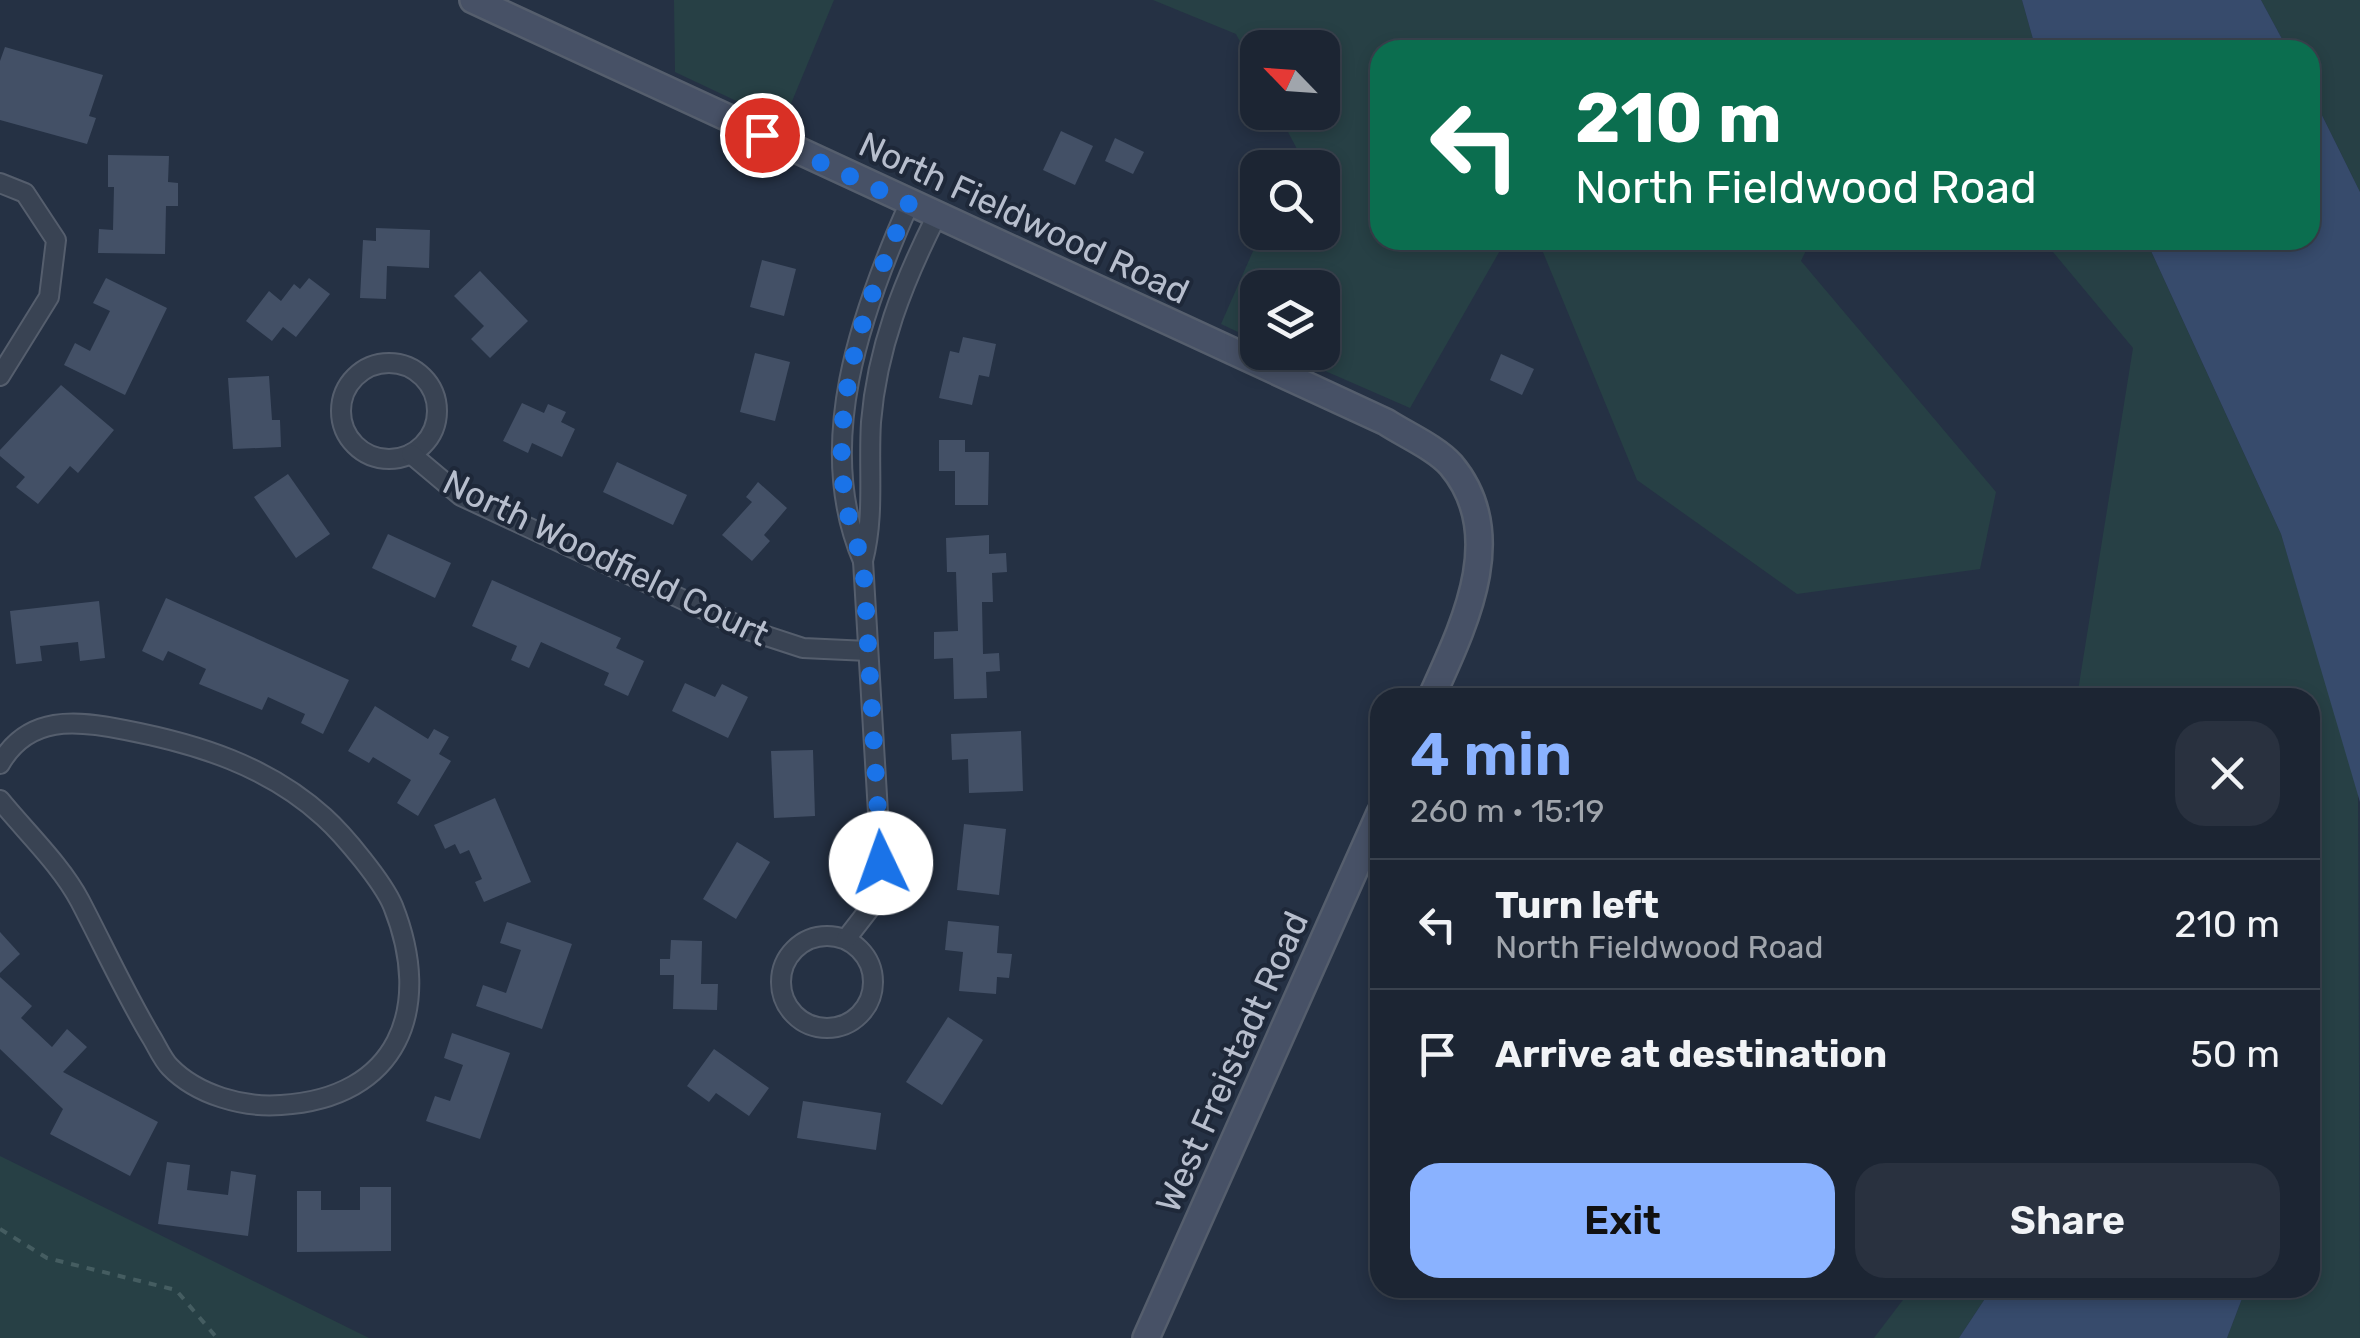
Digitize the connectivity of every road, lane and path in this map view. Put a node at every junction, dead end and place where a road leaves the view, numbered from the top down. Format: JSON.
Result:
{"nodes":[{"id":1,"x":473,"y":0,"type":"edge"},
{"id":2,"x":0,"y":183,"type":"edge"},
{"id":3,"x":909,"y":204,"type":"junction"},
{"id":4,"x":936,"y":217,"type":"junction"},
{"id":5,"x":869,"y":300,"type":"junction"},
{"id":6,"x":894,"y":308,"type":"junction"},
{"id":7,"x":0,"y":376,"type":"edge"},
{"id":8,"x":846,"y":420,"type":"junction"},
{"id":9,"x":872,"y":420,"type":"junction"},
{"id":10,"x":411,"y":454,"type":"junction"},
{"id":11,"x":863,"y":560,"type":"junction"},
{"id":12,"x":868,"y":651,"type":"junction"},
{"id":13,"x":1436,"y":688,"type":"edge"},
{"id":14,"x":0,"y":764,"type":"edge"},
{"id":15,"x":0,"y":800,"type":"edge"},
{"id":16,"x":1370,"y":835,"type":"edge"},
{"id":17,"x":846,"y":939,"type":"junction"},
{"id":18,"x":0,"y":1229,"type":"edge"},
{"id":19,"x":216,"y":1338,"type":"edge"},
{"id":20,"x":1146,"y":1338,"type":"edge"}],
"edges":[{"from":1,"to":3,"type":"street","name":"North Fieldwood Road"},
{"from":2,"to":7,"type":"street"},
{"from":3,"to":4,"type":"street","name":"North Fieldwood Road"},
{"from":3,"to":5,"type":"street"},
{"from":4,"to":6,"type":"street"},
{"from":4,"to":13,"type":"street","name":"North Fieldwood Road"},
{"from":5,"to":6,"type":"street"},
{"from":5,"to":8,"type":"street"},
{"from":6,"to":9,"type":"street"},
{"from":8,"to":9,"type":"street"},
{"from":8,"to":11,"type":"street"},
{"from":9,"to":11,"type":"street"},
{"from":10,"to":10,"type":"street","name":"North Woodfield Court"},
{"from":10,"to":12,"type":"street","name":"North Woodfield Court"},
{"from":11,"to":12,"type":"street"},
{"from":12,"to":17,"type":"street"},
{"from":14,"to":15,"type":"street"},
{"from":16,"to":20,"type":"street","name":"West Freistadt Road"},
{"from":17,"to":17,"type":"street"},
{"from":18,"to":19,"type":"path"}]}
